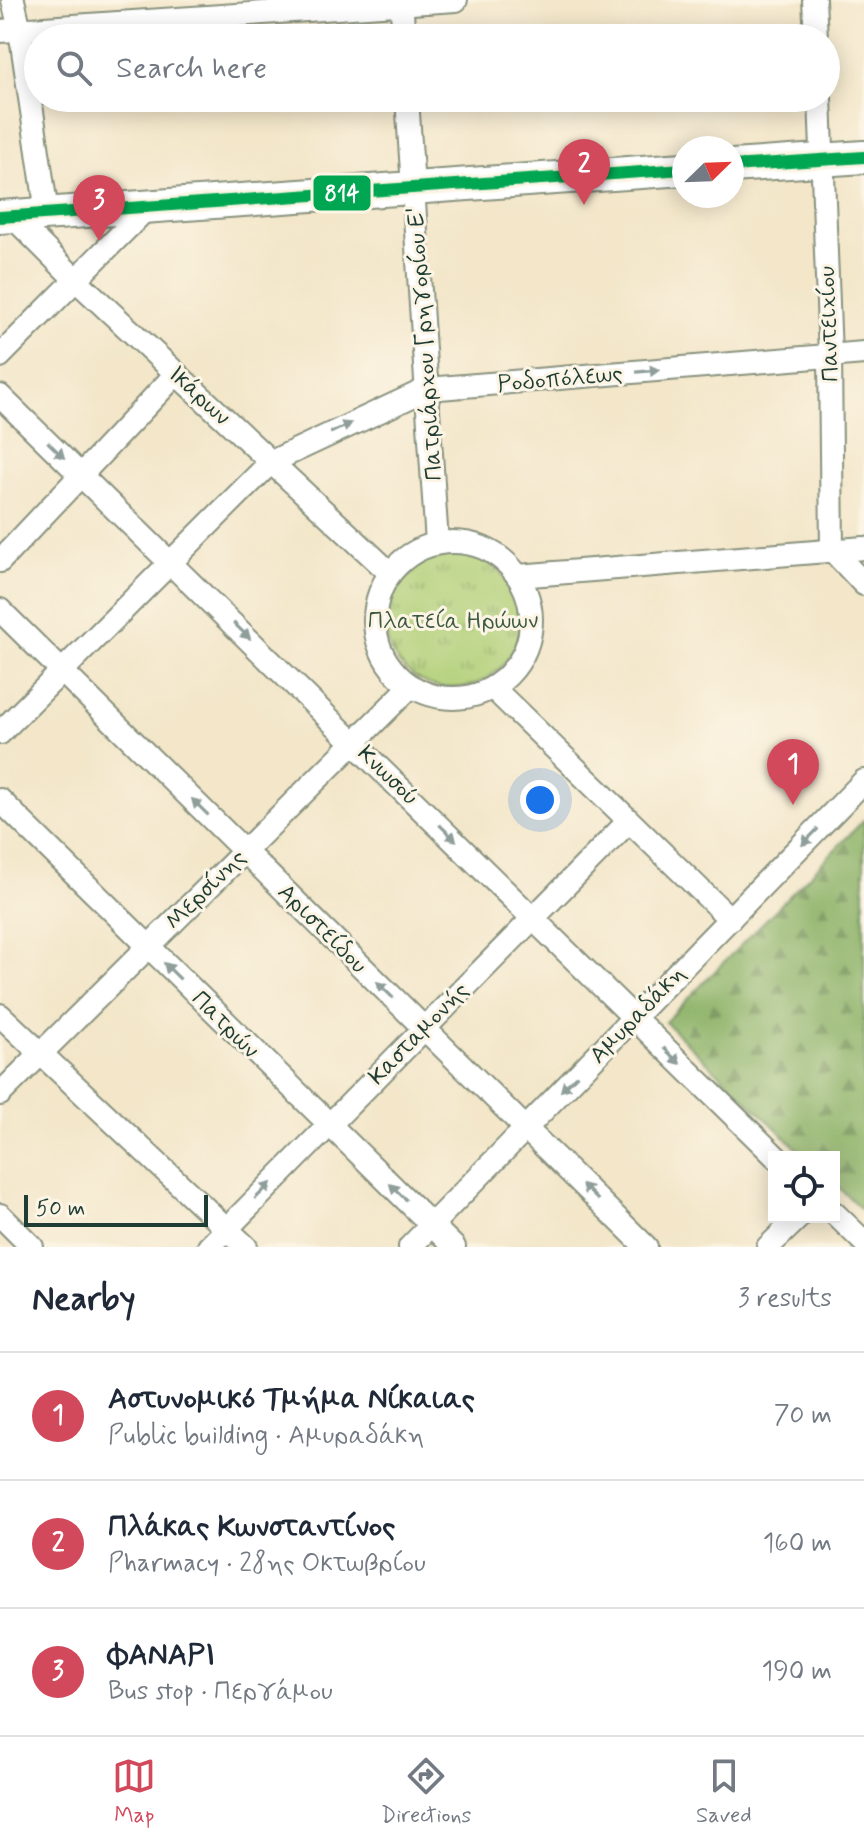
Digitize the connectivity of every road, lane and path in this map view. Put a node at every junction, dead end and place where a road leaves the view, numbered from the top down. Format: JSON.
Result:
{"nodes":[{"id":1,"x":13,"y":0,"type":"edge"},
{"id":2,"x":456,"y":0,"type":"edge"},
{"id":3,"x":814,"y":0,"type":"edge"},
{"id":4,"x":401,"y":2,"type":"edge"},
{"id":5,"x":104,"y":24,"type":"edge"},
{"id":6,"x":403,"y":24,"type":"edge"},
{"id":7,"x":815,"y":24,"type":"edge"},
{"id":8,"x":10,"y":31,"type":"edge"},
{"id":9,"x":24,"y":100,"type":"edge"},
{"id":10,"x":26,"y":112,"type":"edge"},
{"id":11,"x":408,"y":112,"type":"edge"},
{"id":12,"x":821,"y":112,"type":"edge"},
{"id":13,"x":864,"y":157,"type":"edge"},
{"id":14,"x":823,"y":159,"type":"junction"},
{"id":15,"x":744,"y":165,"type":"edge"},
{"id":16,"x":672,"y":170,"type":"edge"},
{"id":17,"x":413,"y":188,"type":"junction"},
{"id":18,"x":149,"y":206,"type":"junction"},
{"id":19,"x":47,"y":213,"type":"junction"},
{"id":20,"x":6,"y":216,"type":"edge"},
{"id":21,"x":76,"y":280,"type":"junction"},
{"id":22,"x":864,"y":353,"type":"edge"},
{"id":23,"x":830,"y":355,"type":"junction"},
{"id":24,"x":0,"y":356,"type":"edge"},
{"id":25,"x":176,"y":374,"type":"junction"},
{"id":26,"x":427,"y":389,"type":"junction"},
{"id":27,"x":0,"y":396,"type":"edge"},
{"id":28,"x":271,"y":462,"type":"junction"},
{"id":29,"x":81,"y":475,"type":"junction"},
{"id":30,"x":437,"y":543,"type":"junction"},
{"id":31,"x":864,"y":548,"type":"edge"},
{"id":32,"x":832,"y":550,"type":"junction"},
{"id":33,"x":0,"y":561,"type":"edge"},
{"id":34,"x":171,"y":562,"type":"junction"},
{"id":35,"x":390,"y":573,"type":"junction"},
{"id":36,"x":518,"y":576,"type":"junction"},
{"id":37,"x":864,"y":584,"type":"edge"},
{"id":38,"x":0,"y":610,"type":"edge"},
{"id":39,"x":62,"y":671,"type":"junction"},
{"id":40,"x":411,"y":686,"type":"junction"},
{"id":41,"x":493,"y":688,"type":"junction"},
{"id":42,"x":0,"y":733,"type":"edge"},
{"id":43,"x":354,"y":741,"type":"junction"},
{"id":44,"x":864,"y":781,"type":"edge"},
{"id":45,"x":0,"y":800,"type":"edge"},
{"id":46,"x":629,"y":821,"type":"junction"},
{"id":47,"x":244,"y":850,"type":"junction"},
{"id":48,"x":533,"y":916,"type":"junction"},
{"id":49,"x":730,"y":919,"type":"junction"},
{"id":50,"x":147,"y":947,"type":"junction"},
{"id":51,"x":0,"y":1015,"type":"edge"},
{"id":52,"x":633,"y":1018,"type":"junction"},
{"id":53,"x":424,"y":1028,"type":"junction"},
{"id":54,"x":40,"y":1054,"type":"junction"},
{"id":55,"x":0,"y":1094,"type":"edge"},
{"id":56,"x":328,"y":1125,"type":"junction"},
{"id":57,"x":525,"y":1128,"type":"junction"},
{"id":58,"x":770,"y":1151,"type":"edge"},
{"id":59,"x":0,"y":1215,"type":"edge"},
{"id":60,"x":840,"y":1219,"type":"edge"},
{"id":61,"x":793,"y":1223,"type":"edge"},
{"id":62,"x":431,"y":1225,"type":"junction"},
{"id":63,"x":226,"y":1229,"type":"junction"},
{"id":64,"x":864,"y":1242,"type":"edge"},
{"id":65,"x":32,"y":1247,"type":"edge"},
{"id":66,"x":209,"y":1247,"type":"edge"},
{"id":67,"x":246,"y":1247,"type":"edge"},
{"id":68,"x":410,"y":1247,"type":"edge"},
{"id":69,"x":454,"y":1247,"type":"edge"},
{"id":70,"x":646,"y":1247,"type":"edge"},
{"id":71,"x":768,"y":1247,"type":"edge"}],
"edges":[{"from":1,"to":8,"type":"street"},
{"from":2,"to":4,"type":"street"},
{"from":3,"to":7,"type":"street"},
{"from":4,"to":5,"type":"street"},
{"from":4,"to":6,"type":"street"},
{"from":8,"to":9,"type":"street"},
{"from":10,"to":19,"type":"street"},
{"from":11,"to":17,"type":"street","name":"Πατριάρχου Γρηγορίου Ε'"},
{"from":12,"to":14,"type":"street","name":"Παντειχίου"},
{"from":13,"to":14,"type":"main road"},
{"from":14,"to":15,"type":"main road"},
{"from":14,"to":23,"type":"street","name":"Παντειχίου"},
{"from":16,"to":17,"type":"main road"},
{"from":17,"to":18,"type":"main road"},
{"from":17,"to":26,"type":"street","name":"Πατριάρχου Γρηγορίου Ε'"},
{"from":18,"to":19,"type":"main road"},
{"from":18,"to":21,"type":"street"},
{"from":19,"to":20,"type":"main road"},
{"from":20,"to":21,"type":"street","name":"Ικάρων"},
{"from":21,"to":24,"type":"street"},
{"from":21,"to":25,"type":"street","name":"Ικάρων"},
{"from":22,"to":23,"type":"street","name":"Ροδοπόλεως"},
{"from":26,"to":23,"type":"street","name":"Ροδοπόλεως","one_way":true},
{"from":23,"to":32,"type":"street","name":"Παντειχίου"},
{"from":25,"to":28,"type":"street","name":"Ικάρων"},
{"from":25,"to":29,"type":"street"},
{"from":28,"to":26,"type":"street","name":"Ροδοπόλεως","one_way":true},
{"from":26,"to":30,"type":"street","name":"Πατριάρχου Γρηγορίου Ε'"},
{"from":27,"to":29,"type":"street","name":"Κνωσού","one_way":true},
{"from":28,"to":34,"type":"street","name":"Ροδοπόλεως"},
{"from":28,"to":35,"type":"street","name":"Ικάρων"},
{"from":29,"to":33,"type":"street"},
{"from":29,"to":34,"type":"street","name":"Κνωσού"},
{"from":30,"to":35,"type":"street"},
{"from":30,"to":36,"type":"street"},
{"from":31,"to":32,"type":"street"},
{"from":32,"to":36,"type":"street"},
{"from":32,"to":37,"type":"street"},
{"from":34,"to":39,"type":"street","name":"Ροδοπόλεως"},
{"from":34,"to":43,"type":"street","name":"Κνωσού","one_way":true},
{"from":35,"to":40,"type":"street"},
{"from":36,"to":41,"type":"street"},
{"from":38,"to":39,"type":"street","name":"Αριστείδου"},
{"from":39,"to":42,"type":"street","name":"Ροδοπόλεως"},
{"from":47,"to":39,"type":"street","name":"Αριστείδου","one_way":true},
{"from":40,"to":41,"type":"street"},
{"from":40,"to":43,"type":"street","name":"Μερσίνης"},
{"from":41,"to":46,"type":"street"},
{"from":43,"to":47,"type":"street","name":"Μερσίνης"},
{"from":43,"to":48,"type":"street","name":"Κνωσού","one_way":true},
{"from":44,"to":49,"type":"street","name":"Αμυραδάκη","one_way":true},
{"from":45,"to":50,"type":"street","name":"Πατρών"},
{"from":46,"to":48,"type":"street","name":"Κασταμονής"},
{"from":46,"to":49,"type":"street"},
{"from":47,"to":50,"type":"street","name":"Μερσίνης"},
{"from":53,"to":47,"type":"street","name":"Αριστείδου","one_way":true},
{"from":48,"to":52,"type":"street","name":"Κνωσού"},
{"from":48,"to":53,"type":"street","name":"Κασταμονής"},
{"from":49,"to":52,"type":"street","name":"Αμυραδάκη"},
{"from":50,"to":54,"type":"street","name":"Μερσίνης"},
{"from":56,"to":50,"type":"street","name":"Πατρών","one_way":true},
{"from":51,"to":54,"type":"street"},
{"from":52,"to":57,"type":"street","name":"Αμυραδάκη","one_way":true},
{"from":52,"to":58,"type":"street","name":"Κνωσού","one_way":true},
{"from":53,"to":56,"type":"street","name":"Κασταμονής"},
{"from":53,"to":57,"type":"street","name":"Αριστείδου"},
{"from":54,"to":55,"type":"street","name":"Μερσίνης"},
{"from":54,"to":63,"type":"street"},
{"from":62,"to":56,"type":"street","name":"Πατρών","one_way":true},
{"from":63,"to":56,"type":"street","name":"Κασταμονής","one_way":true},
{"from":57,"to":62,"type":"street","name":"Αμυραδάκη"},
{"from":70,"to":57,"type":"street","name":"Αριστείδου","one_way":true},
{"from":59,"to":65,"type":"street"},
{"from":60,"to":64,"type":"street"},
{"from":61,"to":71,"type":"street"},
{"from":62,"to":68,"type":"street","name":"Αμυραδάκη"},
{"from":62,"to":69,"type":"street","name":"Πατρών"},
{"from":63,"to":66,"type":"street","name":"Κασταμονής"},
{"from":63,"to":67,"type":"street"}]}
